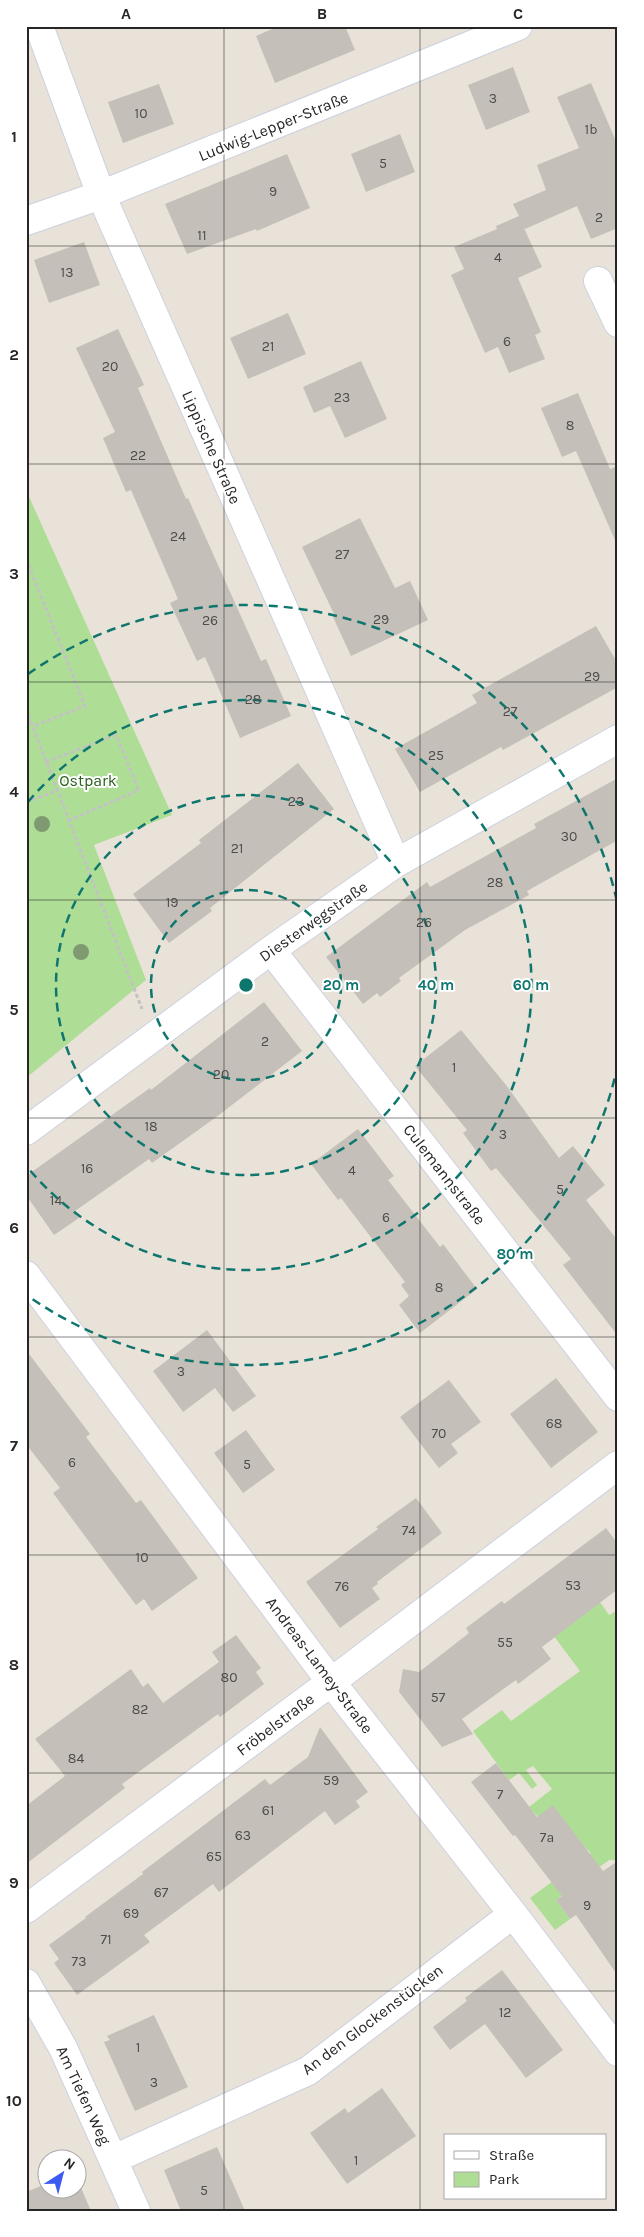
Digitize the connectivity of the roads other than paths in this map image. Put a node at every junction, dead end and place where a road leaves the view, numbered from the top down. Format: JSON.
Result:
{"nodes":[{"id":1,"x":39,"y":26,"type":"edge"},
{"id":2,"x":518,"y":26,"type":"edge"},
{"id":3,"x":101,"y":195,"type":"junction"},
{"id":4,"x":26,"y":221,"type":"edge"},
{"id":5,"x":598,"y":281,"type":"dead end"},
{"id":6,"x":618,"y":323,"type":"edge"},
{"id":7,"x":618,"y":739,"type":"edge"},
{"id":8,"x":396,"y":863,"type":"junction"},
{"id":9,"x":271,"y":950,"type":"junction"},
{"id":10,"x":26,"y":1131,"type":"edge"},
{"id":11,"x":26,"y":1275,"type":"edge"},
{"id":12,"x":618,"y":1397,"type":"edge"},
{"id":13,"x":618,"y":1465,"type":"edge"},
{"id":14,"x":331,"y":1682,"type":"junction"},
{"id":15,"x":26,"y":1909,"type":"edge"},
{"id":16,"x":513,"y":1914,"type":"junction"},
{"id":17,"x":26,"y":1983,"type":"edge"},
{"id":18,"x":618,"y":2052,"type":"edge"},
{"id":19,"x":114,"y":2159,"type":"junction"},
{"id":20,"x":136,"y":2211,"type":"edge"}],
"edges":[{"from":1,"to":3,"type":"street","name":"Lippische Straße"},
{"from":2,"to":3,"type":"street","name":"Ludwig-Lepper-Straße"},
{"from":3,"to":4,"type":"street","name":"Ludwig-Lepper-Straße"},
{"from":3,"to":8,"type":"street","name":"Lippische Straße"},
{"from":5,"to":6,"type":"street"},
{"from":7,"to":8,"type":"street","name":"Diesterwegstraße"},
{"from":8,"to":9,"type":"street","name":"Diesterwegstraße"},
{"from":9,"to":10,"type":"street","name":"Diesterwegstraße"},
{"from":9,"to":12,"type":"street","name":"Culemannstraße"},
{"from":11,"to":14,"type":"street","name":"Andreas-Lamey-Straße"},
{"from":13,"to":14,"type":"street","name":"Fröbelstraße"},
{"from":14,"to":15,"type":"street","name":"Fröbelstraße"},
{"from":14,"to":16,"type":"street","name":"Andreas-Lamey-Straße"},
{"from":16,"to":18,"type":"street","name":"Andreas-Lamey-Straße"},
{"from":16,"to":19,"type":"street","name":"An den Glockenstücken"},
{"from":17,"to":19,"type":"street","name":"Am Tiefen Weg"},
{"from":19,"to":20,"type":"street","name":"Am Tiefen Weg"}]}
